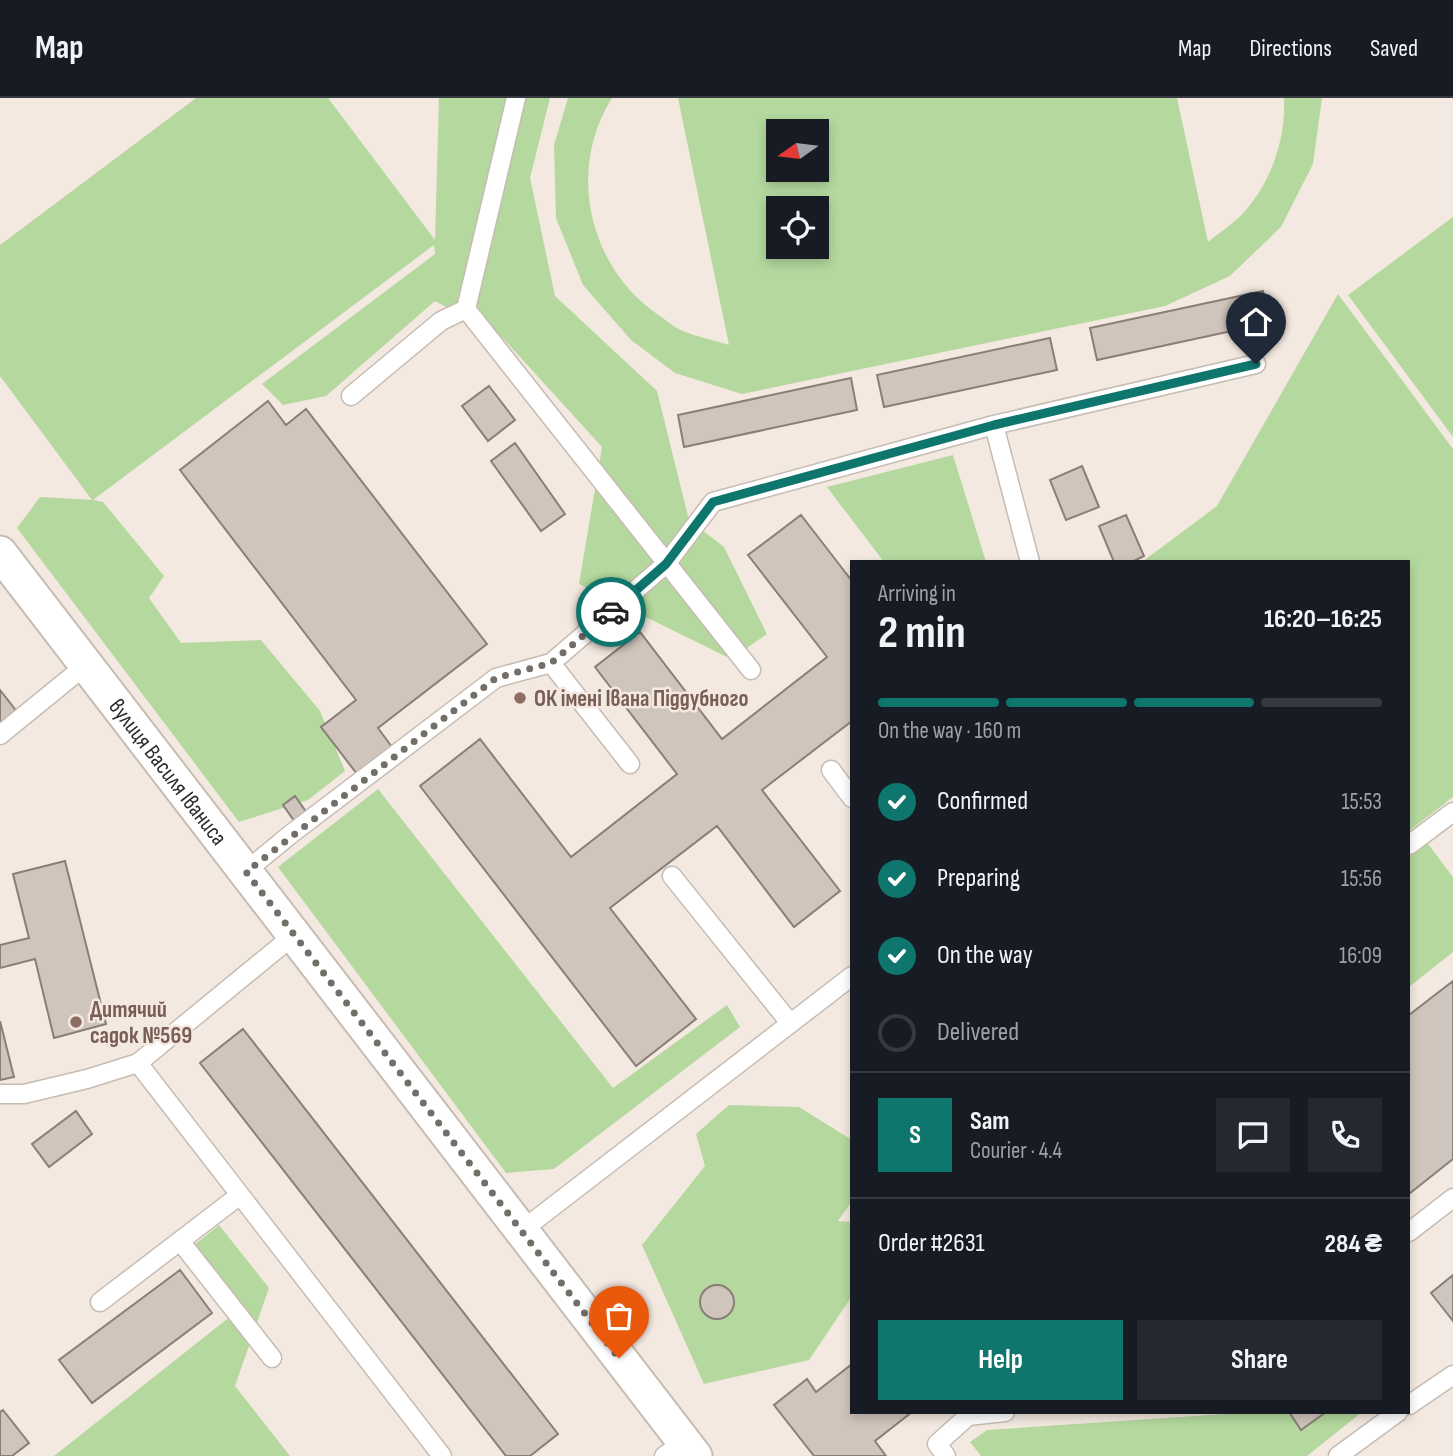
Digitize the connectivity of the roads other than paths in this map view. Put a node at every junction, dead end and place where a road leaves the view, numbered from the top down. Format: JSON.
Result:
{"nodes":[{"id":1,"x":516,"y":98,"type":"edge"},
{"id":2,"x":466,"y":309,"type":"junction"},
{"id":3,"x":1256,"y":364,"type":"dead end"},
{"id":4,"x":351,"y":397,"type":"dead end"},
{"id":5,"x":994,"y":425,"type":"junction"},
{"id":6,"x":0,"y":553,"type":"edge"},
{"id":7,"x":1029,"y":560,"type":"edge"},
{"id":8,"x":666,"y":564,"type":"junction"},
{"id":9,"x":551,"y":663,"type":"junction"},
{"id":10,"x":86,"y":665,"type":"junction"},
{"id":11,"x":751,"y":670,"type":"dead end"},
{"id":12,"x":0,"y":734,"type":"edge"},
{"id":13,"x":630,"y":764,"type":"dead end"},
{"id":14,"x":831,"y":770,"type":"dead end"},
{"id":15,"x":850,"y":795,"type":"edge"},
{"id":16,"x":1453,"y":812,"type":"edge"},
{"id":17,"x":1410,"y":844,"type":"edge"},
{"id":18,"x":246,"y":872,"type":"junction"},
{"id":19,"x":672,"y":876,"type":"dead end"},
{"id":20,"x":294,"y":936,"type":"junction"},
{"id":21,"x":850,"y":977,"type":"edge"},
{"id":22,"x":790,"y":1023,"type":"junction"},
{"id":23,"x":138,"y":1063,"type":"junction"},
{"id":24,"x":0,"y":1094,"type":"edge"},
{"id":25,"x":240,"y":1195,"type":"junction"},
{"id":26,"x":1453,"y":1198,"type":"edge"},
{"id":27,"x":521,"y":1231,"type":"junction"},
{"id":28,"x":1410,"y":1231,"type":"edge"},
{"id":29,"x":180,"y":1241,"type":"junction"},
{"id":30,"x":100,"y":1302,"type":"dead end"},
{"id":31,"x":272,"y":1358,"type":"dead end"},
{"id":32,"x":1453,"y":1376,"type":"edge"},
{"id":33,"x":1410,"y":1404,"type":"edge"},
{"id":34,"x":987,"y":1414,"type":"edge"},
{"id":35,"x":1395,"y":1414,"type":"edge"},
{"id":36,"x":681,"y":1451,"type":"edge"},
{"id":37,"x":442,"y":1456,"type":"edge"},
{"id":38,"x":946,"y":1456,"type":"edge"},
{"id":39,"x":1338,"y":1456,"type":"edge"}],
"edges":[{"from":1,"to":2,"type":"lane"},
{"from":2,"to":4,"type":"lane"},
{"from":2,"to":8,"type":"lane"},
{"from":3,"to":5,"type":"lane"},
{"from":5,"to":7,"type":"lane"},
{"from":5,"to":8,"type":"lane"},
{"from":6,"to":10,"type":"street","name":"вулиця Василя Іваниса"},
{"from":8,"to":9,"type":"lane"},
{"from":8,"to":11,"type":"lane"},
{"from":9,"to":13,"type":"lane"},
{"from":9,"to":18,"type":"lane"},
{"from":10,"to":12,"type":"lane"},
{"from":10,"to":18,"type":"street","name":"вулиця Василя Іваниса"},
{"from":14,"to":15,"type":"lane"},
{"from":16,"to":17,"type":"lane"},
{"from":18,"to":20,"type":"street","name":"вулиця Василя Іваниса"},
{"from":19,"to":22,"type":"lane"},
{"from":20,"to":23,"type":"lane"},
{"from":20,"to":27,"type":"street","name":"вулиця Василя Іваниса"},
{"from":21,"to":22,"type":"lane"},
{"from":22,"to":27,"type":"lane"},
{"from":23,"to":24,"type":"lane"},
{"from":23,"to":25,"type":"lane"},
{"from":25,"to":29,"type":"lane"},
{"from":25,"to":37,"type":"lane"},
{"from":26,"to":28,"type":"lane"},
{"from":27,"to":36,"type":"street","name":"вулиця Василя Іваниса"},
{"from":29,"to":30,"type":"lane"},
{"from":29,"to":31,"type":"lane"},
{"from":32,"to":33,"type":"lane"},
{"from":34,"to":38,"type":"lane"},
{"from":35,"to":39,"type":"lane"}]}
